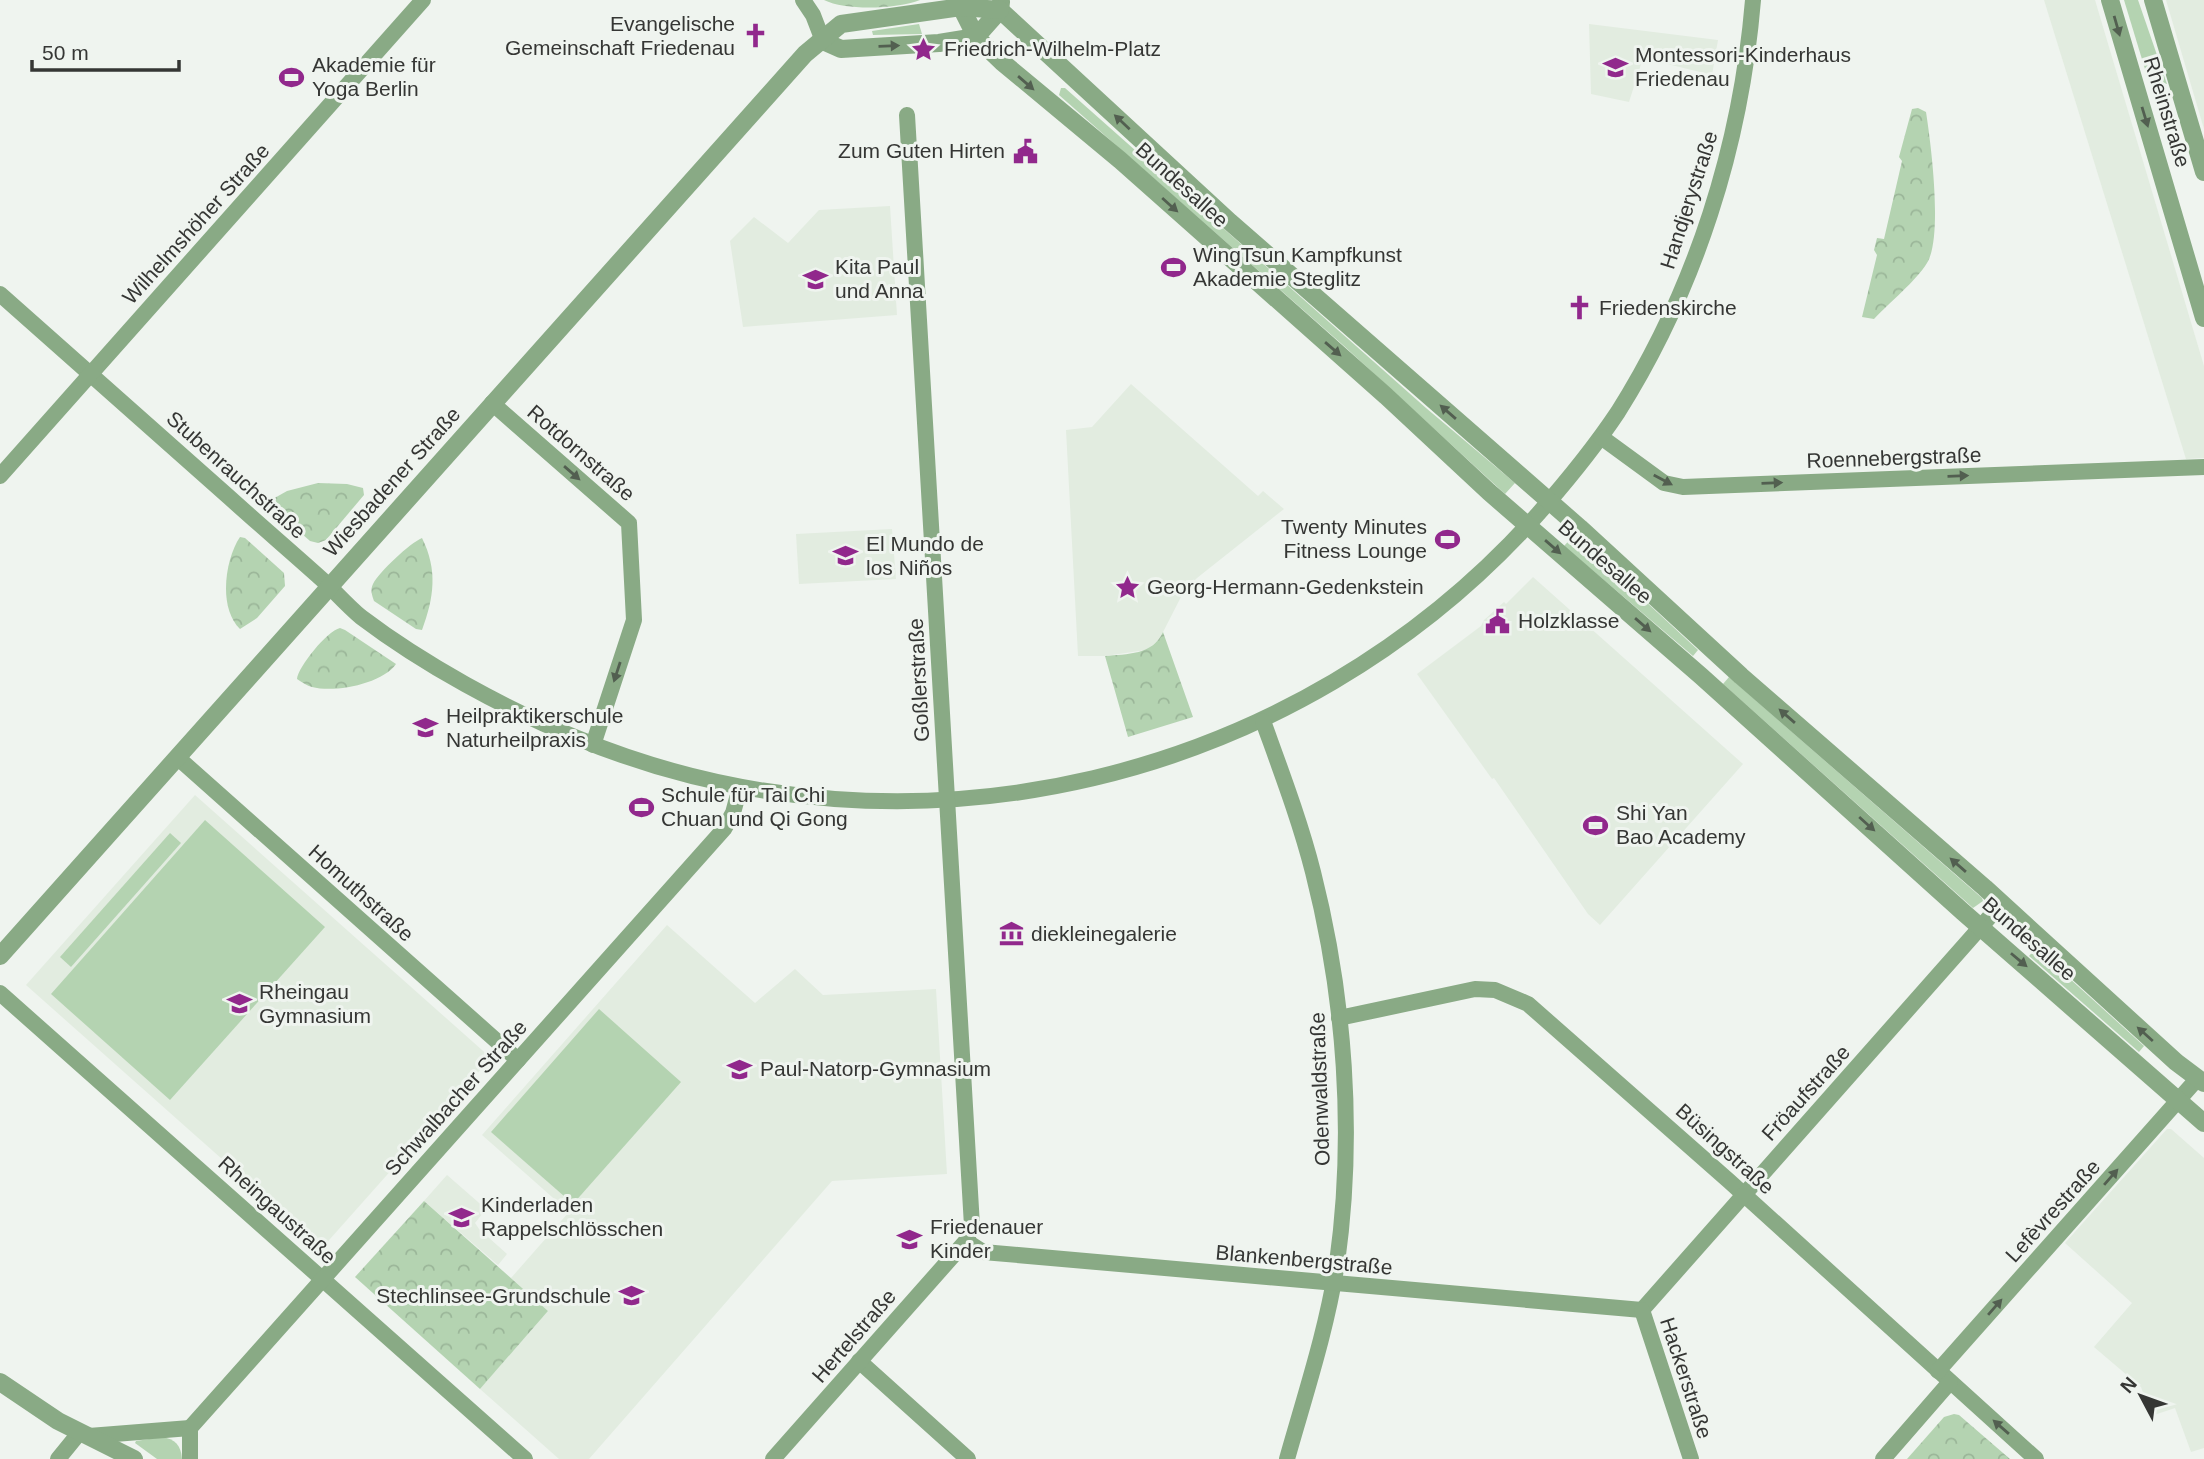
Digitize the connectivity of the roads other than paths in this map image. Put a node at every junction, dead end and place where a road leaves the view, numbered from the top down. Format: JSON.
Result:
{"nodes":[{"id":1,"x":423,"y":0,"type":"edge"},
{"id":2,"x":803,"y":0,"type":"edge"},
{"id":3,"x":1753,"y":0,"type":"edge"},
{"id":4,"x":2110,"y":0,"type":"edge"},
{"id":5,"x":2153,"y":0,"type":"edge"},
{"id":6,"x":962,"y":4,"type":"edge"},
{"id":7,"x":1001,"y":5,"type":"edge"},
{"id":8,"x":975,"y":37,"type":"junction"},
{"id":9,"x":822,"y":41,"type":"junction"},
{"id":10,"x":907,"y":115,"type":"dead end"},
{"id":11,"x":2204,"y":172,"type":"edge"},
{"id":12,"x":0,"y":294,"type":"edge"},
{"id":13,"x":2204,"y":318,"type":"edge"},
{"id":14,"x":91,"y":375,"type":"junction"},
{"id":15,"x":492,"y":403,"type":"junction"},
{"id":16,"x":1601,"y":437,"type":"junction"},
{"id":17,"x":2204,"y":467,"type":"edge"},
{"id":18,"x":0,"y":476,"type":"edge"},
{"id":19,"x":1549,"y":501,"type":"junction"},
{"id":20,"x":1528,"y":525,"type":"junction"},
{"id":21,"x":329,"y":587,"type":"junction"},
{"id":22,"x":1263,"y":721,"type":"junction"},
{"id":23,"x":593,"y":745,"type":"junction"},
{"id":24,"x":177,"y":757,"type":"junction"},
{"id":25,"x":740,"y":787,"type":"junction"},
{"id":26,"x":947,"y":800,"type":"junction"},
{"id":27,"x":2001,"y":904,"type":"junction"},
{"id":28,"x":1980,"y":928,"type":"junction"},
{"id":29,"x":0,"y":956,"type":"edge"},
{"id":30,"x":0,"y":993,"type":"edge"},
{"id":31,"x":1339,"y":1018,"type":"junction"},
{"id":32,"x":518,"y":1060,"type":"junction"},
{"id":33,"x":2201,"y":1080,"type":"edge"},
{"id":34,"x":2178,"y":1100,"type":"junction"},
{"id":35,"x":2204,"y":1123,"type":"edge"},
{"id":36,"x":1744,"y":1194,"type":"junction"},
{"id":37,"x":966,"y":1241,"type":"junction"},
{"id":38,"x":323,"y":1280,"type":"junction"},
{"id":39,"x":1333,"y":1284,"type":"junction"},
{"id":40,"x":1642,"y":1310,"type":"junction"},
{"id":41,"x":859,"y":1361,"type":"junction"},
{"id":42,"x":1944,"y":1377,"type":"junction"},
{"id":43,"x":0,"y":1382,"type":"edge"},
{"id":44,"x":190,"y":1428,"type":"junction"},
{"id":45,"x":85,"y":1434,"type":"junction"},
{"id":46,"x":58,"y":1459,"type":"edge"},
{"id":47,"x":134,"y":1459,"type":"edge"},
{"id":48,"x":190,"y":1459,"type":"edge"},
{"id":49,"x":526,"y":1459,"type":"edge"},
{"id":50,"x":773,"y":1459,"type":"edge"},
{"id":51,"x":968,"y":1459,"type":"edge"},
{"id":52,"x":1287,"y":1459,"type":"edge"},
{"id":53,"x":1691,"y":1459,"type":"edge"},
{"id":54,"x":1883,"y":1459,"type":"edge"},
{"id":55,"x":2036,"y":1459,"type":"edge"}],
"edges":[{"from":1,"to":14,"type":"street","name":"Wilhelmshöher Straße"},
{"from":2,"to":9,"type":"street"},
{"from":3,"to":16,"type":"street","name":"Handjerystraße"},
{"from":4,"to":13,"type":"street","name":"Rheinstraße","one_way":true},
{"from":5,"to":11,"type":"street","name":"Rheinstraße"},
{"from":6,"to":7,"type":"street"},
{"from":6,"to":8,"type":"street"},
{"from":6,"to":9,"type":"street"},
{"from":7,"to":8,"type":"street"},
{"from":19,"to":7,"type":"street","name":"Bundesallee","one_way":true},
{"from":9,"to":8,"type":"street","one_way":true},
{"from":8,"to":20,"type":"street","name":"Bundesallee","one_way":true},
{"from":9,"to":15,"type":"street","name":"Wiesbadener Straße"},
{"from":10,"to":26,"type":"street","name":"Goßlerstraße"},
{"from":12,"to":14,"type":"street","name":"Stubenrauchstraße"},
{"from":14,"to":18,"type":"street","name":"Wilhelmshöher Straße"},
{"from":14,"to":21,"type":"street","name":"Stubenrauchstraße"},
{"from":15,"to":21,"type":"street","name":"Wiesbadener Straße"},
{"from":15,"to":23,"type":"street","name":"Rotdornstraße","one_way":true},
{"from":16,"to":17,"type":"street","name":"Roennebergstraße","one_way":true},
{"from":16,"to":19,"type":"street","name":"Handjerystraße"},
{"from":19,"to":20,"type":"street","name":"Handjerystraße"},
{"from":27,"to":19,"type":"street","name":"Bundesallee","one_way":true},
{"from":20,"to":22,"type":"street","name":"Stubenrauchstraße"},
{"from":20,"to":28,"type":"street","name":"Bundesallee","one_way":true},
{"from":21,"to":23,"type":"street","name":"Stubenrauchstraße"},
{"from":21,"to":24,"type":"street","name":"Wiesbadener Straße"},
{"from":22,"to":26,"type":"street","name":"Stubenrauchstraße"},
{"from":22,"to":31,"type":"street","name":"Odenwaldstraße"},
{"from":23,"to":25,"type":"street","name":"Stubenrauchstraße"},
{"from":24,"to":29,"type":"street","name":"Wiesbadener Straße"},
{"from":24,"to":32,"type":"street","name":"Homuthstraße"},
{"from":25,"to":26,"type":"street","name":"Stubenrauchstraße"},
{"from":25,"to":32,"type":"street","name":"Schwalbacher Straße"},
{"from":26,"to":37,"type":"street","name":"Goßlerstraße"},
{"from":27,"to":28,"type":"street","name":"Fröaufstraße"},
{"from":33,"to":27,"type":"street","name":"Bundesallee","one_way":true},
{"from":28,"to":34,"type":"street","name":"Bundesallee","one_way":true},
{"from":28,"to":36,"type":"street","name":"Fröaufstraße"},
{"from":30,"to":38,"type":"street","name":"Rheingaustraße"},
{"from":31,"to":36,"type":"street","name":"Büsingstraße"},
{"from":31,"to":39,"type":"street","name":"Odenwaldstraße"},
{"from":32,"to":38,"type":"street","name":"Schwalbacher Straße"},
{"from":33,"to":34,"type":"street","name":"Lefèvrestraße"},
{"from":34,"to":35,"type":"street","name":"Bundesallee"},
{"from":42,"to":34,"type":"street","name":"Lefèvrestraße","one_way":true},
{"from":36,"to":40,"type":"street","name":"Fröaufstraße"},
{"from":36,"to":42,"type":"street","name":"Büsingstraße"},
{"from":37,"to":39,"type":"street","name":"Blankenbergstraße"},
{"from":37,"to":41,"type":"street","name":"Hertelstraße"},
{"from":38,"to":44,"type":"street","name":"Schwalbacher Straße"},
{"from":38,"to":49,"type":"street","name":"Rheingaustraße"},
{"from":39,"to":40,"type":"street","name":"Blankenbergstraße"},
{"from":39,"to":52,"type":"street","name":"Odenwaldstraße"},
{"from":40,"to":53,"type":"street","name":"Hackerstraße"},
{"from":41,"to":50,"type":"street","name":"Hertelstraße"},
{"from":41,"to":51,"type":"street"},
{"from":42,"to":54,"type":"street","name":"Lefèvrestraße"},
{"from":55,"to":42,"type":"street","name":"Büsingstraße","one_way":true},
{"from":43,"to":45,"type":"street"},
{"from":44,"to":45,"type":"street"},
{"from":44,"to":48,"type":"street"},
{"from":45,"to":46,"type":"street"},
{"from":45,"to":47,"type":"street"}]}
